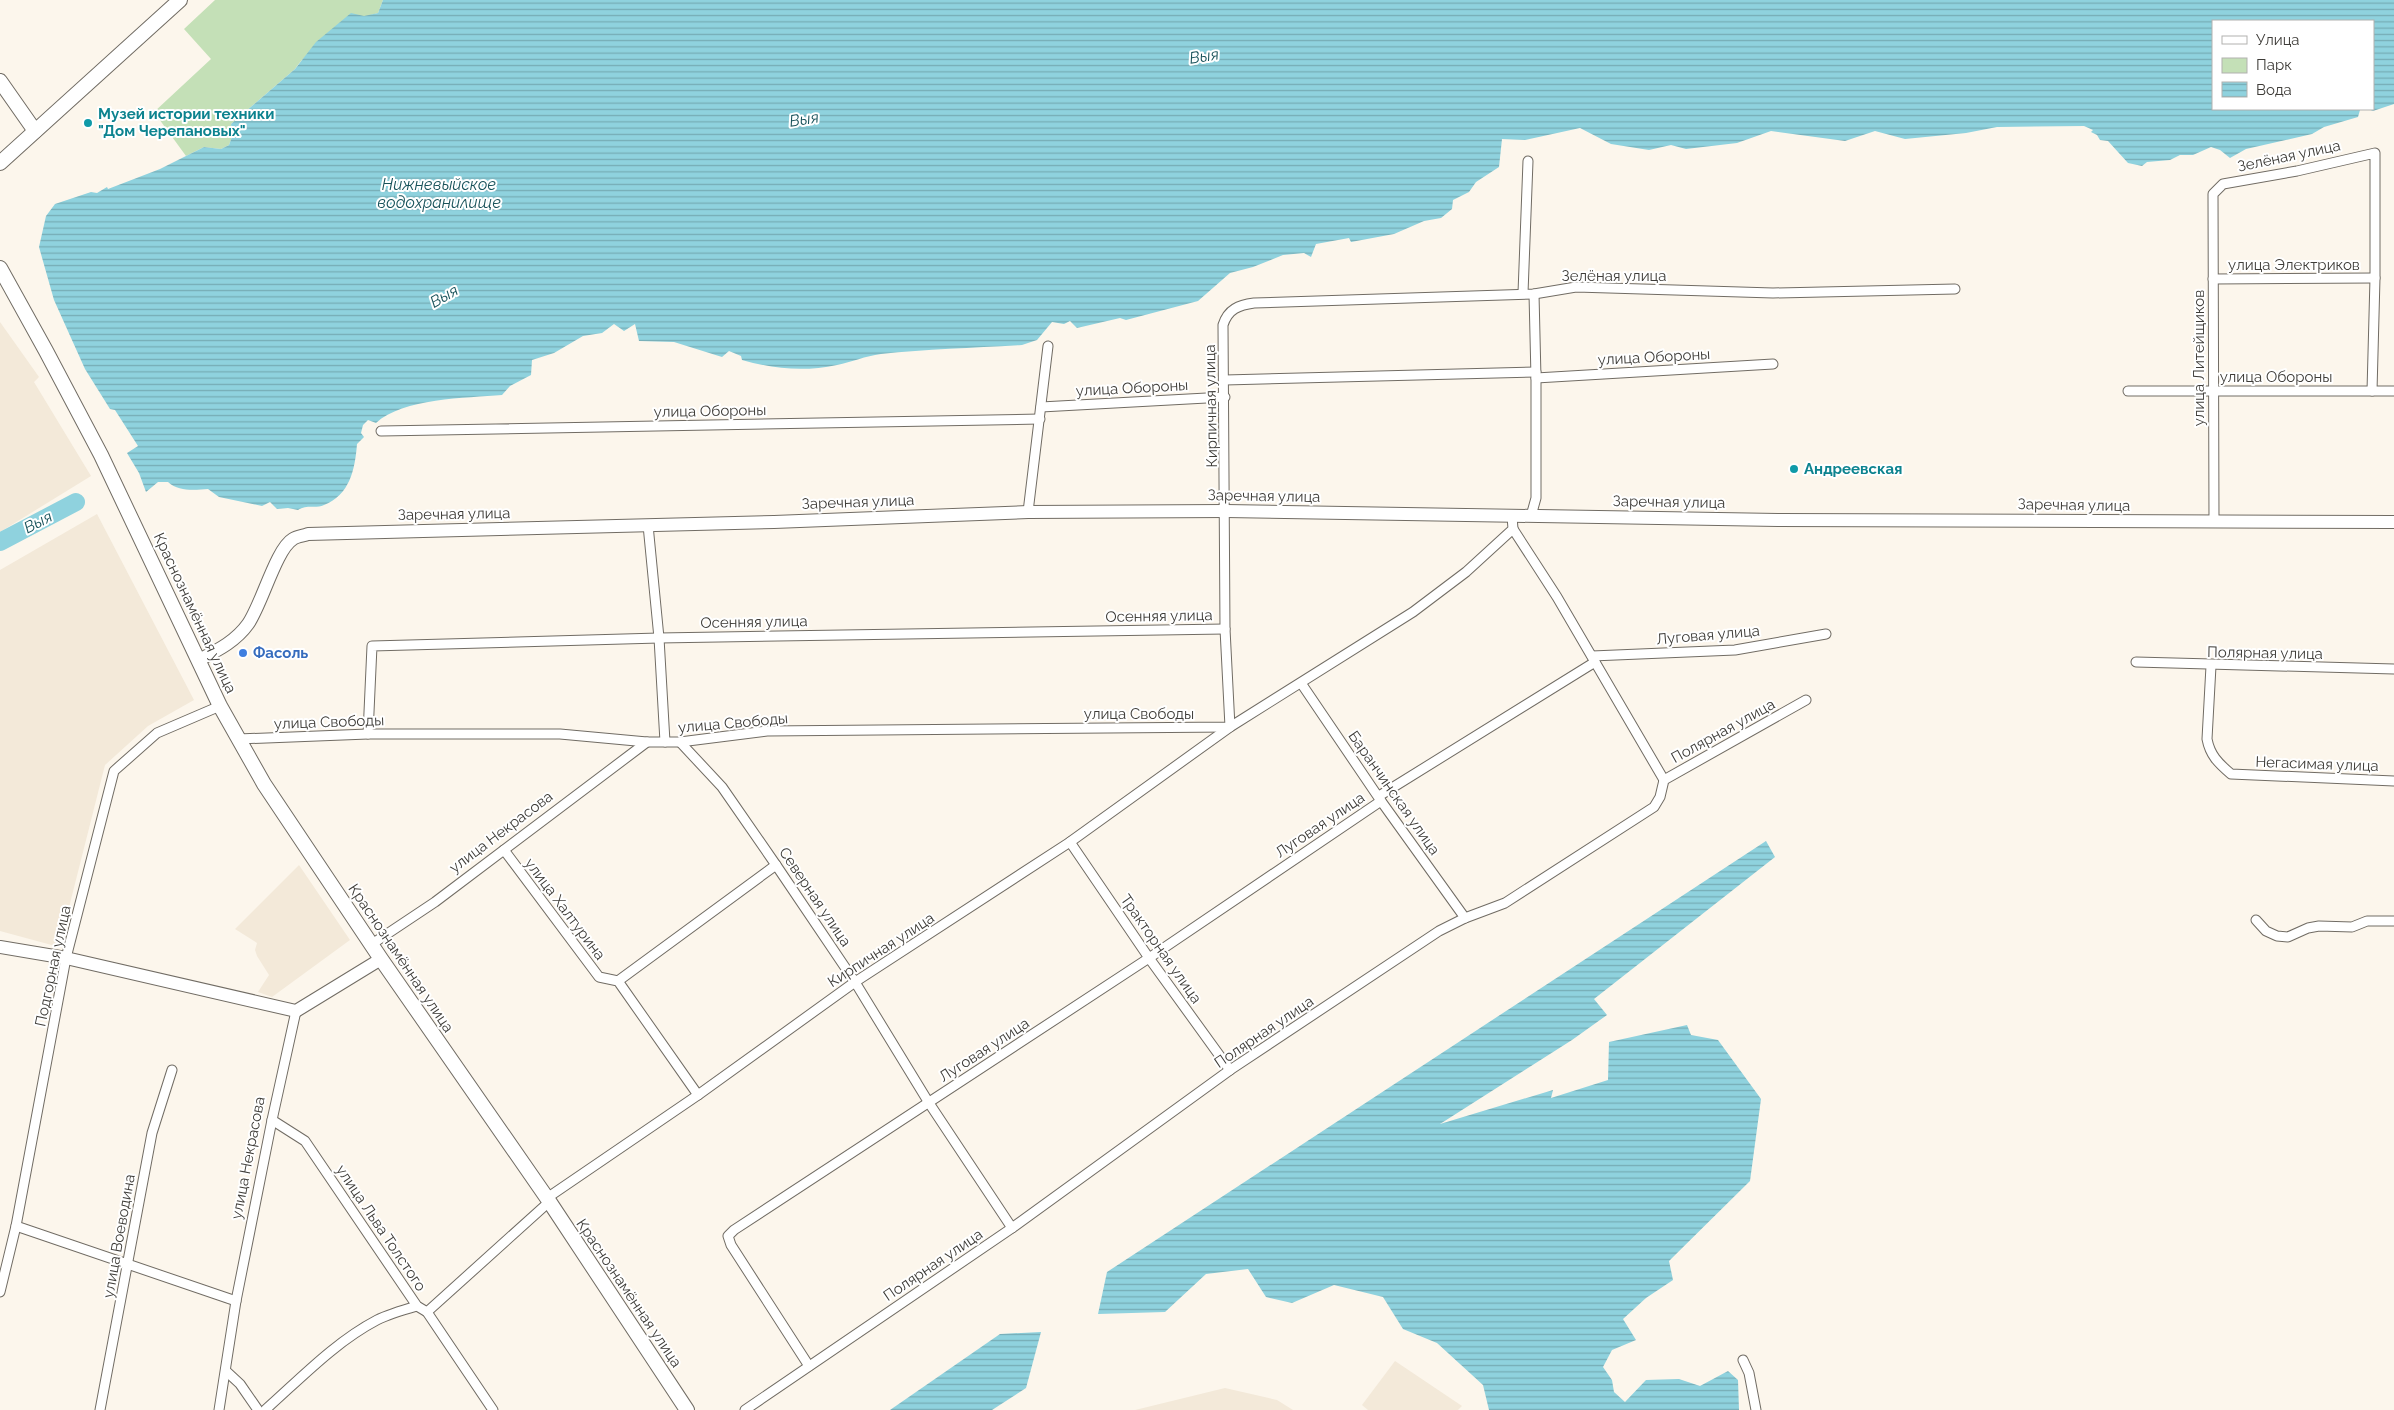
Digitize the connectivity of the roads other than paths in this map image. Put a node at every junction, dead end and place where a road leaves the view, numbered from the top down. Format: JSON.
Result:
{"nodes":[{"id":1,"x":180,"y":0,"type":"edge"},
{"id":2,"x":0,"y":81,"type":"edge"},
{"id":3,"x":35,"y":131,"type":"junction"},
{"id":4,"x":2374,"y":153,"type":"joint"},
{"id":5,"x":1528,"y":161,"type":"dead end"},
{"id":6,"x":0,"y":164,"type":"edge"},
{"id":7,"x":2213,"y":194,"type":"joint"},
{"id":8,"x":0,"y":268,"type":"edge"},
{"id":9,"x":2375,"y":278,"type":"junction"},
{"id":10,"x":2213,"y":279,"type":"junction"},
{"id":11,"x":1955,"y":289,"type":"dead end"},
{"id":12,"x":1523,"y":293,"type":"junction"},
{"id":13,"x":1534,"y":294,"type":"junction"},
{"id":14,"x":1223,"y":325,"type":"joint"},
{"id":15,"x":1048,"y":346,"type":"dead end"},
{"id":16,"x":1773,"y":364,"type":"dead end"},
{"id":17,"x":1536,"y":375,"type":"junction"},
{"id":18,"x":1225,"y":380,"type":"junction"},
{"id":19,"x":2213,"y":390,"type":"junction"},
{"id":20,"x":2128,"y":391,"type":"dead end"},
{"id":21,"x":2372,"y":391,"type":"junction"},
{"id":22,"x":2394,"y":391,"type":"edge"},
{"id":23,"x":1225,"y":397,"type":"junction"},
{"id":24,"x":1041,"y":407,"type":"junction"},
{"id":25,"x":1040,"y":419,"type":"junction"},
{"id":26,"x":381,"y":431,"type":"dead end"},
{"id":27,"x":1226,"y":511,"type":"junction"},
{"id":28,"x":1028,"y":512,"type":"junction"},
{"id":29,"x":1531,"y":516,"type":"junction"},
{"id":30,"x":1512,"y":522,"type":"junction"},
{"id":31,"x":2214,"y":522,"type":"junction"},
{"id":32,"x":2394,"y":522,"type":"edge"},
{"id":33,"x":648,"y":525,"type":"junction"},
{"id":34,"x":1225,"y":629,"type":"junction"},
{"id":35,"x":1826,"y":634,"type":"dead end"},
{"id":36,"x":658,"y":638,"type":"junction"},
{"id":37,"x":1594,"y":659,"type":"junction"},
{"id":38,"x":199,"y":660,"type":"junction"},
{"id":39,"x":2136,"y":662,"type":"dead end"},
{"id":40,"x":2211,"y":666,"type":"junction"},
{"id":41,"x":2394,"y":669,"type":"edge"},
{"id":42,"x":1301,"y":682,"type":"junction"},
{"id":43,"x":1806,"y":700,"type":"dead end"},
{"id":44,"x":220,"y":706,"type":"junction"},
{"id":45,"x":1230,"y":726,"type":"junction"},
{"id":46,"x":368,"y":734,"type":"junction"},
{"id":47,"x":238,"y":739,"type":"junction"},
{"id":48,"x":646,"y":742,"type":"junction"},
{"id":49,"x":664,"y":742,"type":"junction"},
{"id":50,"x":680,"y":742,"type":"junction"},
{"id":51,"x":1664,"y":780,"type":"junction"},
{"id":52,"x":2394,"y":781,"type":"edge"},
{"id":53,"x":1380,"y":798,"type":"junction"},
{"id":54,"x":1070,"y":842,"type":"junction"},
{"id":55,"x":504,"y":850,"type":"junction"},
{"id":56,"x":776,"y":865,"type":"junction"},
{"id":57,"x":1465,"y":918,"type":"junction"},
{"id":58,"x":2256,"y":920,"type":"dead end"},
{"id":59,"x":2394,"y":921,"type":"edge"},
{"id":60,"x":372,"y":944,"type":"junction"},
{"id":61,"x":0,"y":947,"type":"edge"},
{"id":62,"x":66,"y":958,"type":"junction"},
{"id":63,"x":1149,"y":958,"type":"junction"},
{"id":64,"x":381,"y":959,"type":"junction"},
{"id":65,"x":618,"y":981,"type":"junction"},
{"id":66,"x":855,"y":982,"type":"junction"},
{"id":67,"x":296,"y":1011,"type":"junction"},
{"id":68,"x":172,"y":1070,"type":"dead end"},
{"id":69,"x":1230,"y":1070,"type":"junction"},
{"id":70,"x":698,"y":1095,"type":"junction"},
{"id":71,"x":929,"y":1103,"type":"junction"},
{"id":72,"x":272,"y":1120,"type":"junction"},
{"id":73,"x":548,"y":1200,"type":"junction"},
{"id":74,"x":16,"y":1226,"type":"junction"},
{"id":75,"x":1012,"y":1228,"type":"junction"},
{"id":76,"x":128,"y":1266,"type":"junction"},
{"id":77,"x":0,"y":1292,"type":"edge"},
{"id":78,"x":236,"y":1302,"type":"junction"},
{"id":79,"x":417,"y":1306,"type":"junction"},
{"id":80,"x":427,"y":1312,"type":"junction"},
{"id":81,"x":1743,"y":1360,"type":"dead end"},
{"id":82,"x":810,"y":1366,"type":"junction"},
{"id":83,"x":226,"y":1371,"type":"junction"},
{"id":84,"x":100,"y":1410,"type":"edge"},
{"id":85,"x":219,"y":1410,"type":"edge"},
{"id":86,"x":258,"y":1410,"type":"edge"},
{"id":87,"x":265,"y":1410,"type":"edge"},
{"id":88,"x":493,"y":1410,"type":"edge"},
{"id":89,"x":688,"y":1410,"type":"edge"},
{"id":90,"x":745,"y":1410,"type":"edge"},
{"id":91,"x":1756,"y":1410,"type":"edge"}],
"edges":[{"from":1,"to":3,"type":"main road"},
{"from":2,"to":3,"type":"main road"},
{"from":3,"to":6,"type":"main road"},
{"from":4,"to":7,"type":"street","name":"Зелёная улица"},
{"from":4,"to":9,"type":"street","name":"улица Электриков"},
{"from":5,"to":12,"type":"street"},
{"from":7,"to":10,"type":"street","name":"улица Литейщиков"},
{"from":8,"to":38,"type":"main road","name":"Краснознамённая улица"},
{"from":9,"to":10,"type":"street","name":"улица Электриков"},
{"from":9,"to":21,"type":"street","name":"улица Электриков"},
{"from":10,"to":19,"type":"street","name":"улица Литейщиков"},
{"from":11,"to":13,"type":"street","name":"Зелёная улица"},
{"from":12,"to":13,"type":"street","name":"Зелёная улица"},
{"from":12,"to":14,"type":"street","name":"Зелёная улица"},
{"from":13,"to":17,"type":"street"},
{"from":14,"to":18,"type":"street","name":"Кирпичная улица"},
{"from":15,"to":24,"type":"street"},
{"from":16,"to":17,"type":"street","name":"улица Обороны"},
{"from":17,"to":18,"type":"street","name":"улица Обороны"},
{"from":17,"to":29,"type":"street"},
{"from":18,"to":23,"type":"street","name":"Кирпичная улица"},
{"from":19,"to":20,"type":"street","name":"улица Обороны"},
{"from":19,"to":21,"type":"street","name":"улица Обороны"},
{"from":19,"to":31,"type":"street","name":"улица Литейщиков"},
{"from":21,"to":22,"type":"street","name":"улица Обороны"},
{"from":23,"to":24,"type":"street","name":"улица Обороны"},
{"from":23,"to":27,"type":"street","name":"Кирпичная улица"},
{"from":24,"to":25,"type":"street"},
{"from":25,"to":26,"type":"street","name":"улица Обороны"},
{"from":25,"to":28,"type":"street"},
{"from":27,"to":28,"type":"street","name":"Заречная улица"},
{"from":27,"to":30,"type":"street","name":"Заречная улица"},
{"from":27,"to":34,"type":"street","name":"Кирпичная улица"},
{"from":28,"to":33,"type":"street","name":"Заречная улица"},
{"from":29,"to":30,"type":"street","name":"Заречная улица"},
{"from":29,"to":31,"type":"street","name":"Заречная улица"},
{"from":30,"to":37,"type":"street"},
{"from":30,"to":42,"type":"street","name":"Кирпичная улица"},
{"from":31,"to":32,"type":"street","name":"Заречная улица"},
{"from":33,"to":36,"type":"street"},
{"from":33,"to":38,"type":"street","name":"Заречная улица"},
{"from":34,"to":36,"type":"street","name":"Осенняя улица"},
{"from":34,"to":45,"type":"street","name":"Кирпичная улица"},
{"from":35,"to":37,"type":"street","name":"Луговая улица"},
{"from":36,"to":46,"type":"street","name":"Осенняя улица"},
{"from":36,"to":49,"type":"street"},
{"from":37,"to":51,"type":"street"},
{"from":37,"to":53,"type":"street","name":"Луговая улица"},
{"from":38,"to":44,"type":"main road","name":"Краснознамённая улица"},
{"from":39,"to":40,"type":"street","name":"Полярная улица"},
{"from":40,"to":41,"type":"street","name":"Полярная улица"},
{"from":40,"to":52,"type":"street","name":"Негасимая улица"},
{"from":42,"to":45,"type":"street","name":"Кирпичная улица"},
{"from":42,"to":53,"type":"street","name":"Баранчинская улица"},
{"from":43,"to":51,"type":"street","name":"Полярная улица"},
{"from":44,"to":47,"type":"main road","name":"Краснознамённая улица"},
{"from":44,"to":62,"type":"street","name":"Подгорная улица"},
{"from":45,"to":50,"type":"street","name":"улица Свободы"},
{"from":45,"to":54,"type":"street","name":"Кирпичная улица"},
{"from":46,"to":47,"type":"street","name":"улица Свободы"},
{"from":46,"to":48,"type":"street","name":"улица Свободы"},
{"from":47,"to":60,"type":"main road","name":"Краснознамённая улица"},
{"from":48,"to":49,"type":"street","name":"улица Свободы"},
{"from":48,"to":55,"type":"street","name":"улица Некрасова"},
{"from":49,"to":50,"type":"street","name":"улица Свободы"},
{"from":50,"to":56,"type":"street","name":"Северная улица"},
{"from":51,"to":57,"type":"street","name":"Полярная улица"},
{"from":53,"to":57,"type":"street","name":"Баранчинская улица"},
{"from":53,"to":63,"type":"street","name":"Луговая улица"},
{"from":54,"to":63,"type":"street","name":"Тракторная улица"},
{"from":54,"to":66,"type":"street","name":"Кирпичная улица"},
{"from":55,"to":60,"type":"street","name":"улица Некрасова"},
{"from":55,"to":65,"type":"street","name":"улица Халтурина"},
{"from":56,"to":65,"type":"street"},
{"from":56,"to":66,"type":"street","name":"Северная улица"},
{"from":57,"to":69,"type":"street","name":"Полярная улица"},
{"from":58,"to":59,"type":"street"},
{"from":60,"to":64,"type":"main road","name":"Краснознамённая улица"},
{"from":61,"to":62,"type":"street"},
{"from":62,"to":67,"type":"street"},
{"from":62,"to":74,"type":"street","name":"Подгорная улица"},
{"from":63,"to":69,"type":"street","name":"Тракторная улица"},
{"from":63,"to":71,"type":"street","name":"Луговая улица"},
{"from":64,"to":67,"type":"street"},
{"from":64,"to":73,"type":"main road","name":"Краснознамённая улица"},
{"from":65,"to":70,"type":"street"},
{"from":66,"to":70,"type":"street","name":"Кирпичная улица"},
{"from":66,"to":71,"type":"street","name":"Северная улица"},
{"from":67,"to":72,"type":"street","name":"улица Некрасова"},
{"from":68,"to":76,"type":"street","name":"улица Воеводина"},
{"from":69,"to":75,"type":"street","name":"Полярная улица"},
{"from":70,"to":73,"type":"street","name":"Кирпичная улица"},
{"from":71,"to":75,"type":"street","name":"Северная улица"},
{"from":71,"to":82,"type":"street","name":"Луговая улица"},
{"from":72,"to":78,"type":"street","name":"улица Некрасова"},
{"from":72,"to":79,"type":"street","name":"улица Льва Толстого"},
{"from":73,"to":80,"type":"street","name":"Кирпичная улица"},
{"from":73,"to":89,"type":"main road","name":"Краснознамённая улица"},
{"from":74,"to":76,"type":"street"},
{"from":74,"to":77,"type":"street","name":"Подгорная улица"},
{"from":75,"to":82,"type":"street","name":"Полярная улица"},
{"from":76,"to":78,"type":"street"},
{"from":76,"to":84,"type":"street","name":"улица Воеводина"},
{"from":78,"to":83,"type":"street","name":"улица Некрасова"},
{"from":79,"to":80,"type":"street","name":"улица Льва Толстого"},
{"from":79,"to":87,"type":"street"},
{"from":80,"to":88,"type":"street","name":"улица Льва Толстого"},
{"from":81,"to":91,"type":"street"},
{"from":82,"to":90,"type":"street","name":"Полярная улица"},
{"from":83,"to":85,"type":"street","name":"улица Некрасова"},
{"from":83,"to":86,"type":"street"}]}
